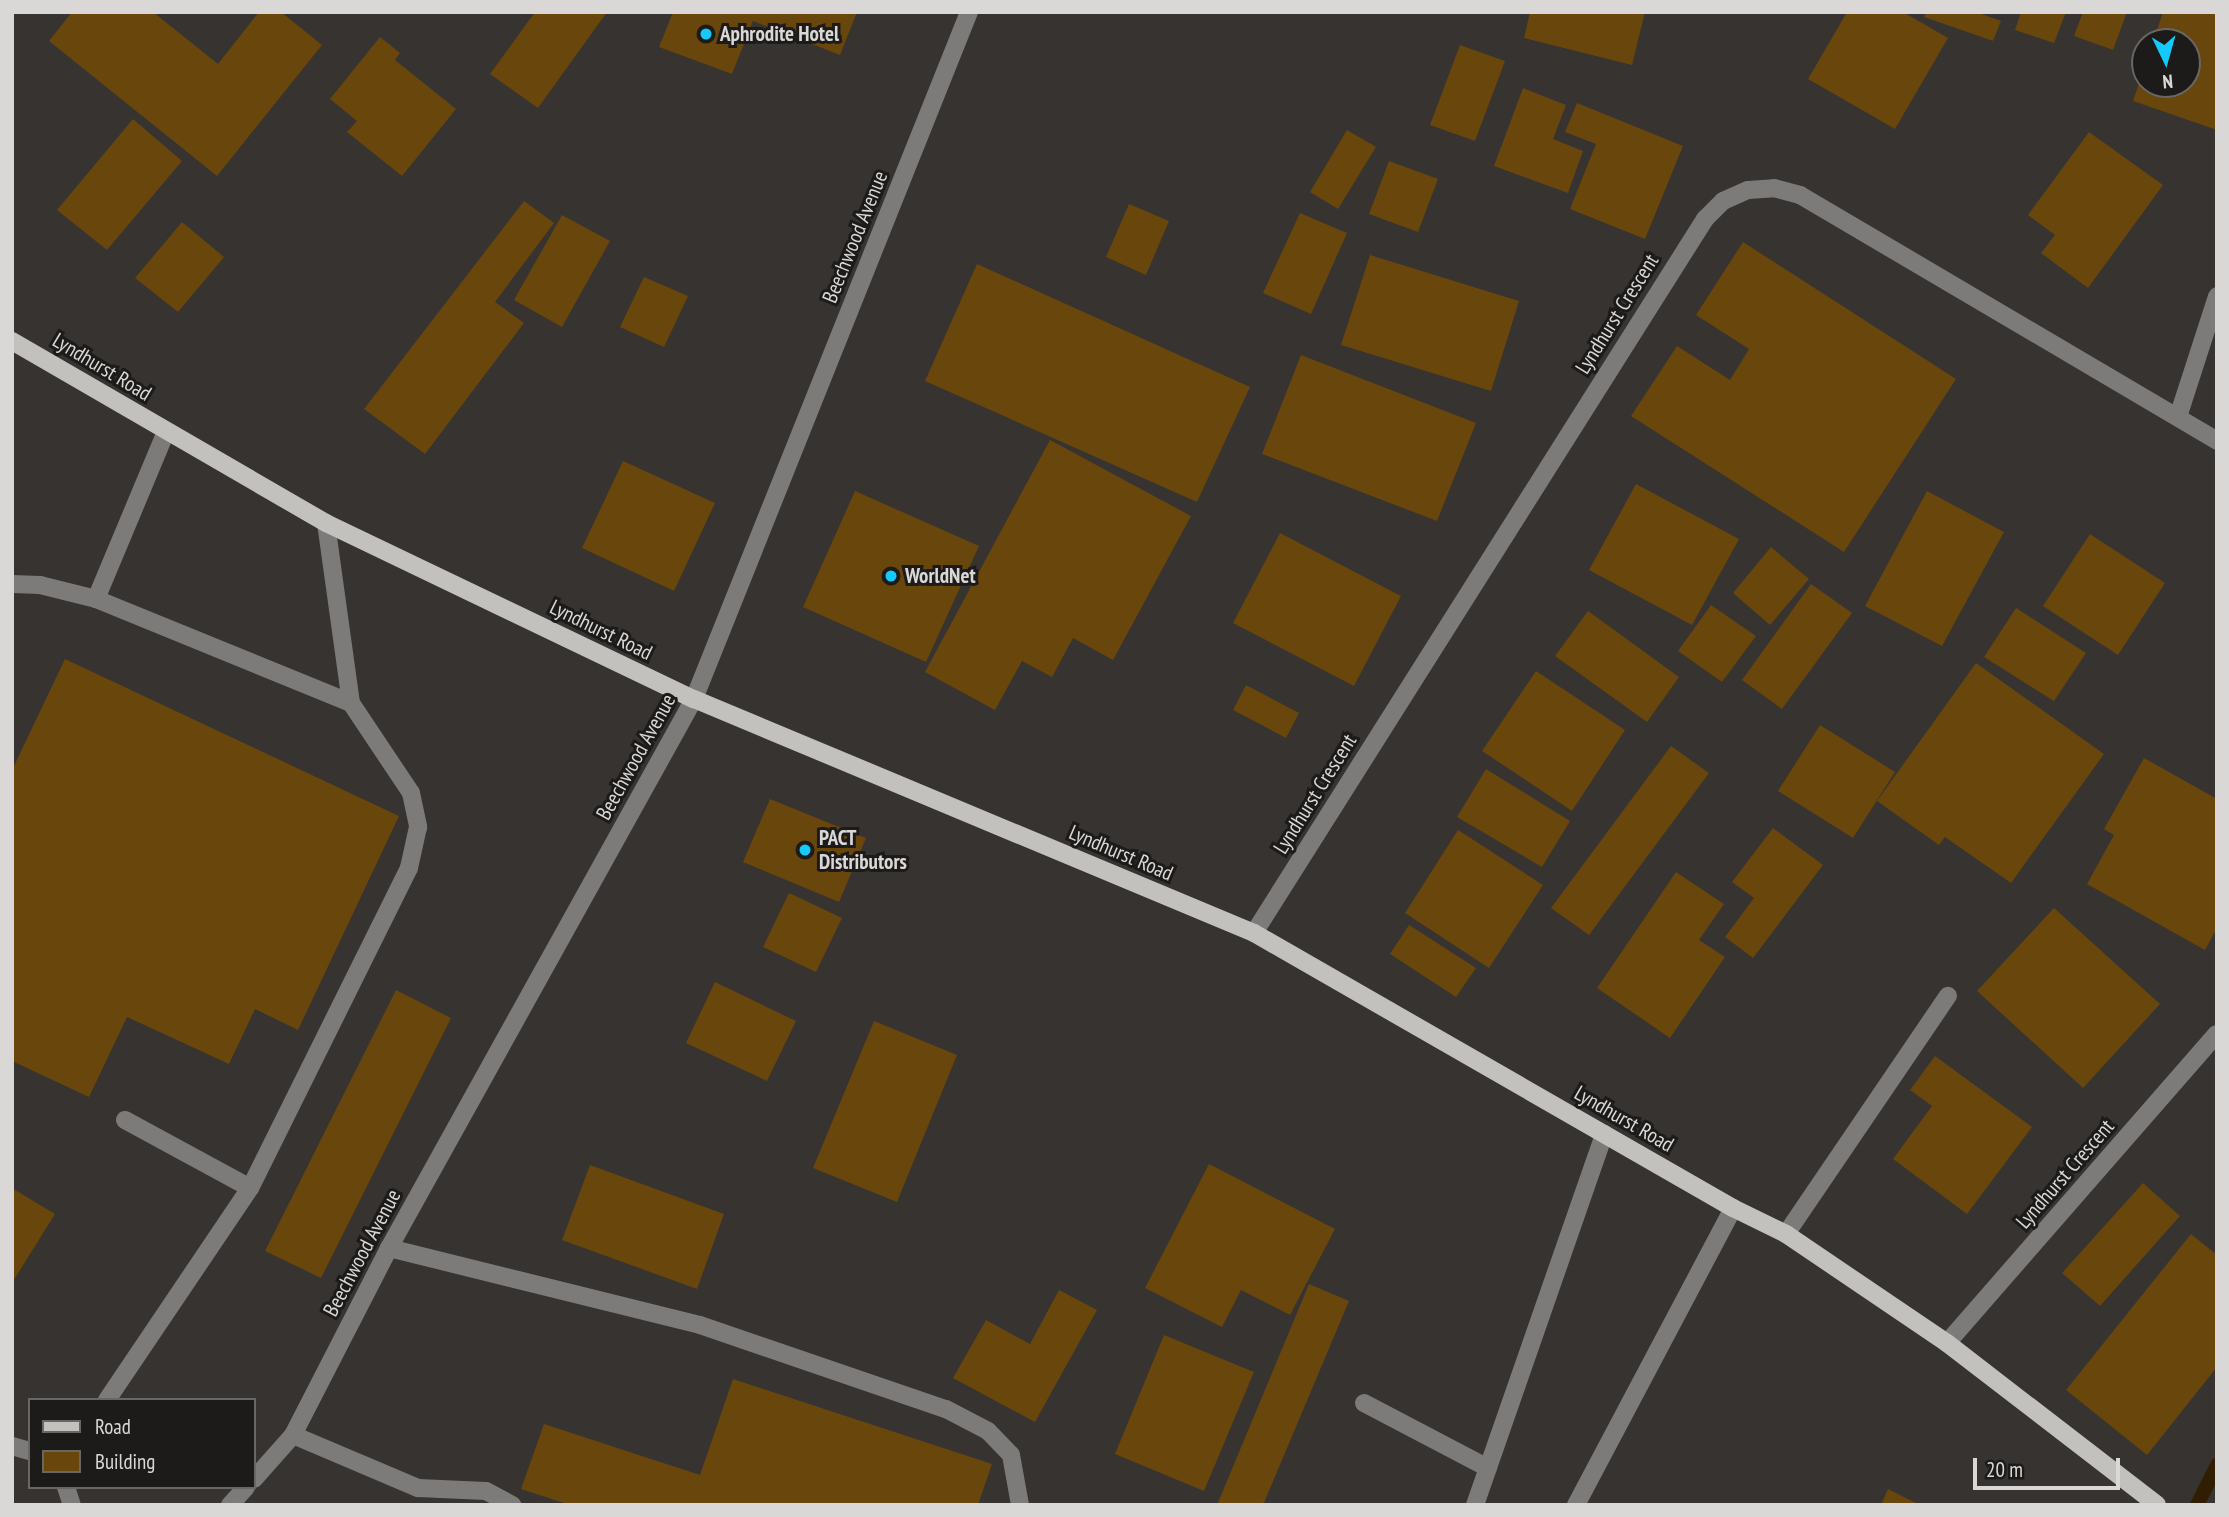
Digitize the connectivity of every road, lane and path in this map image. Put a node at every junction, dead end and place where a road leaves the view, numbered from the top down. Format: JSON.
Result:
{"nodes":[{"id":1,"x":969,"y":12,"type":"edge"},
{"id":2,"x":2217,"y":296,"type":"edge"},
{"id":3,"x":12,"y":341,"type":"edge"},
{"id":4,"x":2178,"y":417,"type":"junction"},
{"id":5,"x":166,"y":432,"type":"junction"},
{"id":6,"x":2217,"y":441,"type":"edge"},
{"id":7,"x":326,"y":523,"type":"junction"},
{"id":8,"x":12,"y":584,"type":"edge"},
{"id":9,"x":96,"y":599,"type":"junction"},
{"id":10,"x":695,"y":699,"type":"junction"},
{"id":11,"x":351,"y":703,"type":"junction"},
{"id":12,"x":1254,"y":933,"type":"junction"},
{"id":13,"x":1948,"y":996,"type":"dead end"},
{"id":14,"x":2217,"y":1034,"type":"edge"},
{"id":15,"x":125,"y":1119,"type":"dead end"},
{"id":16,"x":1604,"y":1134,"type":"junction"},
{"id":17,"x":250,"y":1188,"type":"junction"},
{"id":18,"x":1734,"y":1208,"type":"junction"},
{"id":19,"x":1786,"y":1234,"type":"junction"},
{"id":20,"x":389,"y":1248,"type":"junction"},
{"id":21,"x":1947,"y":1343,"type":"junction"},
{"id":22,"x":108,"y":1398,"type":"edge"},
{"id":23,"x":1363,"y":1404,"type":"dead end"},
{"id":24,"x":293,"y":1435,"type":"junction"},
{"id":25,"x":1488,"y":1468,"type":"junction"},
{"id":26,"x":256,"y":1477,"type":"edge"},
{"id":27,"x":244,"y":1489,"type":"edge"},
{"id":28,"x":230,"y":1505,"type":"edge"},
{"id":29,"x":512,"y":1505,"type":"edge"},
{"id":30,"x":1020,"y":1505,"type":"edge"},
{"id":31,"x":1475,"y":1505,"type":"edge"},
{"id":32,"x":1577,"y":1505,"type":"edge"},
{"id":33,"x":2157,"y":1505,"type":"edge"}],
"edges":[{"from":1,"to":10,"type":"street","name":"Beechwood Avenue"},
{"from":2,"to":4,"type":"street"},
{"from":3,"to":5,"type":"main road","name":"Lyndhurst Road"},
{"from":4,"to":6,"type":"street","name":"Lyndhurst Crescent"},
{"from":4,"to":12,"type":"street","name":"Lyndhurst Crescent"},
{"from":5,"to":7,"type":"main road","name":"Lyndhurst Road"},
{"from":5,"to":9,"type":"street"},
{"from":7,"to":10,"type":"main road","name":"Lyndhurst Road"},
{"from":7,"to":11,"type":"street"},
{"from":8,"to":9,"type":"street"},
{"from":9,"to":11,"type":"street"},
{"from":10,"to":12,"type":"main road","name":"Lyndhurst Road"},
{"from":10,"to":20,"type":"street","name":"Beechwood Avenue"},
{"from":11,"to":17,"type":"street"},
{"from":12,"to":16,"type":"main road","name":"Lyndhurst Road"},
{"from":13,"to":19,"type":"street"},
{"from":14,"to":21,"type":"street","name":"Lyndhurst Crescent"},
{"from":15,"to":17,"type":"street"},
{"from":16,"to":18,"type":"main road","name":"Lyndhurst Road"},
{"from":16,"to":25,"type":"street"},
{"from":17,"to":22,"type":"street"},
{"from":18,"to":19,"type":"main road","name":"Lyndhurst Road"},
{"from":18,"to":32,"type":"street"},
{"from":19,"to":21,"type":"main road","name":"Lyndhurst Road"},
{"from":20,"to":24,"type":"street","name":"Beechwood Avenue"},
{"from":20,"to":30,"type":"street"},
{"from":21,"to":33,"type":"main road","name":"Lyndhurst Road"},
{"from":23,"to":25,"type":"street"},
{"from":24,"to":26,"type":"street","name":"Beechwood Avenue"},
{"from":24,"to":29,"type":"street"},
{"from":25,"to":31,"type":"street"},
{"from":27,"to":28,"type":"street"}]}
